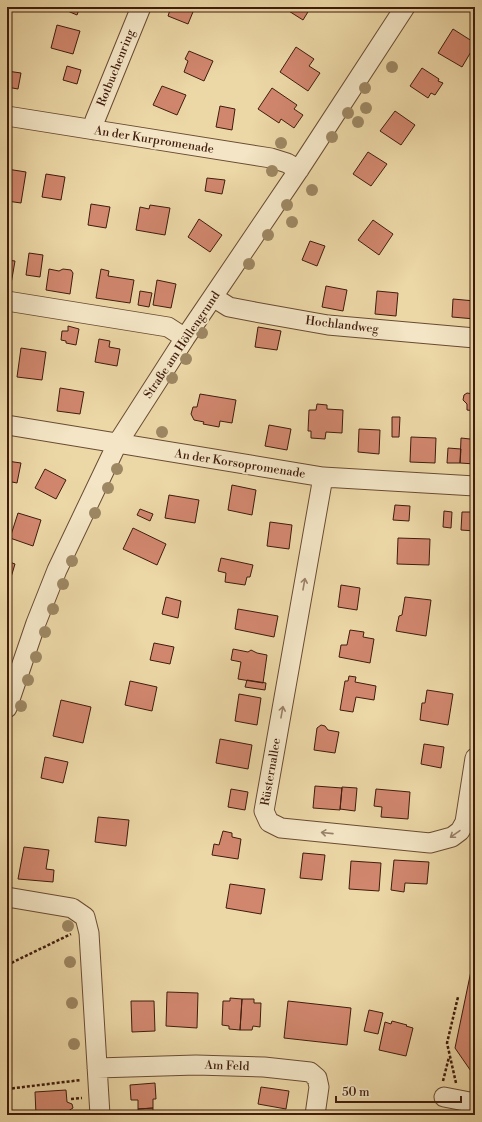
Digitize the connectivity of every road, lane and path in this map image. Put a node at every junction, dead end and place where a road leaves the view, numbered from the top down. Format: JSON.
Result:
{"nodes":[{"id":1,"x":141,"y":7,"type":"edge"},
{"id":2,"x":405,"y":7,"type":"edge"},
{"id":3,"x":7,"y":116,"type":"edge"},
{"id":4,"x":94,"y":130,"type":"junction"},
{"id":5,"x":299,"y":170,"type":"junction"},
{"id":6,"x":213,"y":297,"type":"junction"},
{"id":7,"x":7,"y":301,"type":"edge"},
{"id":8,"x":185,"y":338,"type":"junction"},
{"id":9,"x":475,"y":338,"type":"edge"},
{"id":10,"x":7,"y":425,"type":"edge"},
{"id":11,"x":117,"y":444,"type":"junction"},
{"id":12,"x":323,"y":477,"type":"junction"},
{"id":13,"x":475,"y":486,"type":"edge"},
{"id":14,"x":7,"y":708,"type":"edge"},
{"id":15,"x":475,"y":758,"type":"edge"},
{"id":16,"x":7,"y":898,"type":"edge"},
{"id":17,"x":89,"y":933,"type":"junction"},
{"id":18,"x":7,"y":966,"type":"edge"},
{"id":19,"x":458,"y":997,"type":"dead end"},
{"id":20,"x":450,"y":1056,"type":"junction"},
{"id":21,"x":97,"y":1073,"type":"junction"},
{"id":22,"x":444,"y":1074,"type":"dead end"},
{"id":23,"x":7,"y":1088,"type":"edge"},
{"id":24,"x":449,"y":1098,"type":"joint"},
{"id":25,"x":475,"y":1103,"type":"edge"},
{"id":26,"x":100,"y":1115,"type":"edge"},
{"id":27,"x":315,"y":1115,"type":"edge"}],
"edges":[{"from":1,"to":4,"type":"street","name":"Rotbuchenring"},
{"from":2,"to":5,"type":"street","name":"Straße am Höllengrund"},
{"from":3,"to":4,"type":"street","name":"An der Kurpromenade"},
{"from":4,"to":5,"type":"street","name":"An der Kurpromenade"},
{"from":5,"to":6,"type":"street","name":"Straße am Höllengrund"},
{"from":6,"to":8,"type":"street","name":"Straße am Höllengrund"},
{"from":6,"to":9,"type":"street","name":"Hochlandweg"},
{"from":7,"to":8,"type":"street"},
{"from":8,"to":11,"type":"street","name":"Straße am Höllengrund"},
{"from":10,"to":11,"type":"street","name":"An der Korsopromenade"},
{"from":11,"to":12,"type":"street","name":"An der Korsopromenade"},
{"from":11,"to":14,"type":"street","name":"Straße am Höllengrund"},
{"from":12,"to":13,"type":"street","name":"An der Korsopromenade"},
{"from":15,"to":12,"type":"street","name":"Rüsternallee","one_way":true},
{"from":16,"to":17,"type":"street"},
{"from":17,"to":18,"type":"path"},
{"from":17,"to":21,"type":"street"},
{"from":19,"to":20,"type":"path"},
{"from":20,"to":22,"type":"path"},
{"from":20,"to":24,"type":"path"},
{"from":21,"to":23,"type":"path"},
{"from":21,"to":26,"type":"street"},
{"from":21,"to":27,"type":"street","name":"Am Feld"},
{"from":24,"to":25,"type":"street"}]}
